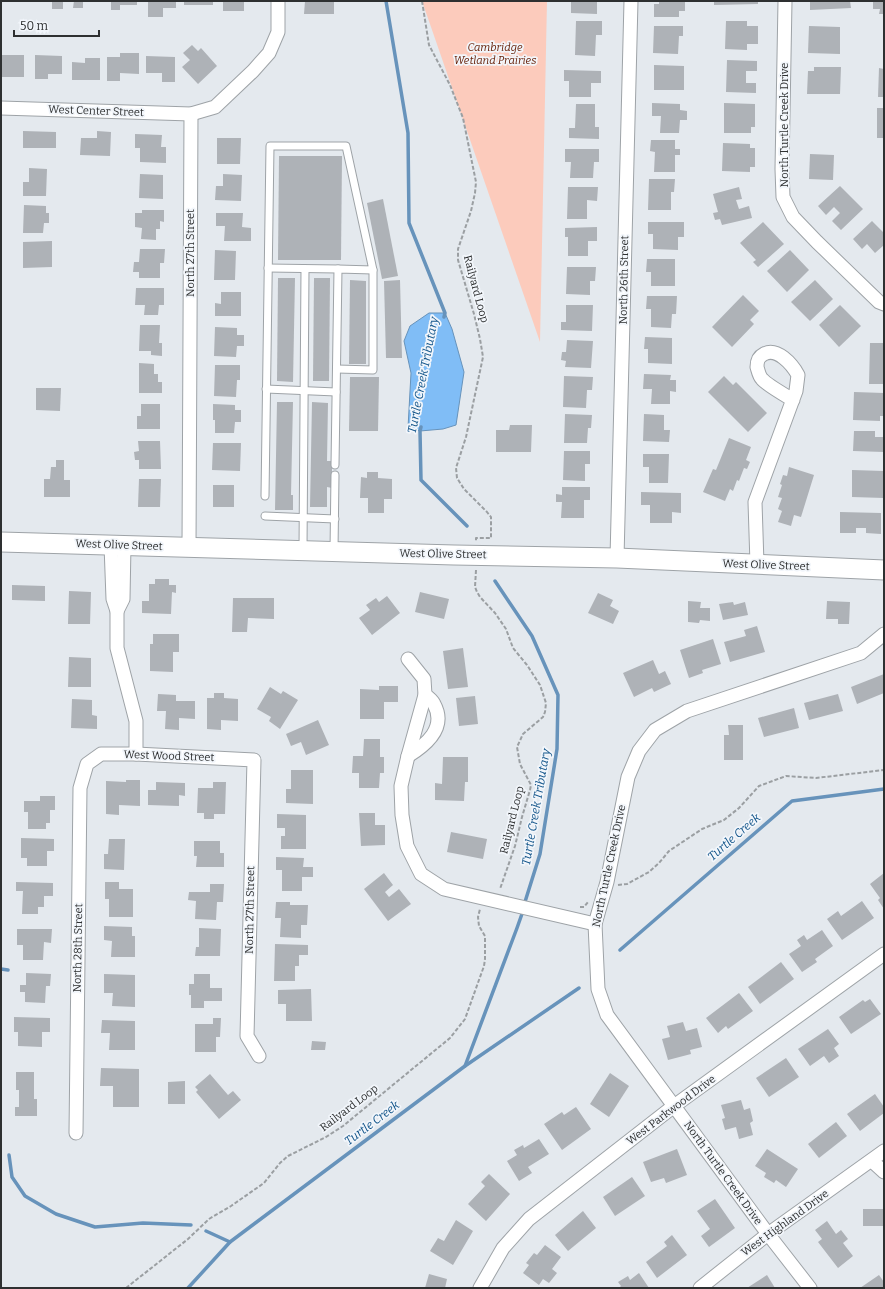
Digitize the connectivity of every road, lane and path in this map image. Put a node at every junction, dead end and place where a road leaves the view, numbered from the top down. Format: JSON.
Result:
{"nodes":[{"id":1,"x":278,"y":1,"type":"edge"},
{"id":2,"x":422,"y":1,"type":"edge"},
{"id":3,"x":631,"y":1,"type":"edge"},
{"id":4,"x":785,"y":1,"type":"edge"},
{"id":5,"x":1,"y":108,"type":"edge"},
{"id":6,"x":191,"y":114,"type":"junction"},
{"id":7,"x":268,"y":268,"type":"junction"},
{"id":8,"x":305,"y":269,"type":"junction"},
{"id":9,"x":338,"y":269,"type":"junction"},
{"id":10,"x":373,"y":270,"type":"junction"},
{"id":11,"x":884,"y":304,"type":"edge"},
{"id":12,"x":337,"y":369,"type":"junction"},
{"id":13,"x":266,"y":389,"type":"junction"},
{"id":14,"x":304,"y":391,"type":"junction"},
{"id":15,"x":336,"y":392,"type":"junction"},
{"id":16,"x":793,"y":400,"type":"dead end"},
{"id":17,"x":335,"y":465,"type":"dead end"},
{"id":18,"x":335,"y":475,"type":"dead end"},
{"id":19,"x":265,"y":496,"type":"dead end"},
{"id":20,"x":264,"y":516,"type":"dead end"},
{"id":21,"x":303,"y":518,"type":"junction"},
{"id":22,"x":335,"y":519,"type":"junction"},
{"id":23,"x":476,"y":538,"type":"dead end"},
{"id":24,"x":1,"y":542,"type":"edge"},
{"id":25,"x":118,"y":545,"type":"junction"},
{"id":26,"x":189,"y":547,"type":"junction"},
{"id":27,"x":303,"y":551,"type":"junction"},
{"id":28,"x":334,"y":552,"type":"junction"},
{"id":29,"x":617,"y":558,"type":"junction"},
{"id":30,"x":757,"y":564,"type":"junction"},
{"id":31,"x":476,"y":570,"type":"dead end"},
{"id":32,"x":884,"y":570,"type":"edge"},
{"id":33,"x":884,"y":634,"type":"edge"},
{"id":34,"x":408,"y":659,"type":"dead end"},
{"id":35,"x":425,"y":695,"type":"junction"},
{"id":36,"x":136,"y":754,"type":"junction"},
{"id":37,"x":408,"y":756,"type":"junction"},
{"id":38,"x":254,"y":760,"type":"joint"},
{"id":39,"x":87,"y":764,"type":"joint"},
{"id":40,"x":884,"y":770,"type":"edge"},
{"id":41,"x":619,"y":885,"type":"dead end"},
{"id":42,"x":499,"y":897,"type":"junction"},
{"id":43,"x":590,"y":900,"type":"dead end"},
{"id":44,"x":480,"y":907,"type":"dead end"},
{"id":45,"x":579,"y":908,"type":"dead end"},
{"id":46,"x":595,"y":924,"type":"junction"},
{"id":47,"x":884,"y":954,"type":"edge"},
{"id":48,"x":260,"y":1056,"type":"dead end"},
{"id":49,"x":674,"y":1106,"type":"junction"},
{"id":50,"x":76,"y":1133,"type":"dead end"},
{"id":51,"x":884,"y":1151,"type":"edge"},
{"id":52,"x":872,"y":1161,"type":"junction"},
{"id":53,"x":884,"y":1172,"type":"edge"},
{"id":54,"x":768,"y":1234,"type":"junction"},
{"id":55,"x":126,"y":1288,"type":"edge"},
{"id":56,"x":480,"y":1288,"type":"edge"},
{"id":57,"x":700,"y":1288,"type":"edge"},
{"id":58,"x":810,"y":1288,"type":"edge"}],
"edges":[{"from":1,"to":6,"type":"street"},
{"from":2,"to":23,"type":"path","name":"Railyard Loop"},
{"from":3,"to":29,"type":"street","name":"North 26th Street"},
{"from":4,"to":11,"type":"street","name":"North Turtle Creek Drive"},
{"from":5,"to":6,"type":"street","name":"West Center Street"},
{"from":6,"to":26,"type":"street","name":"North 27th Street"},
{"from":7,"to":8,"type":"lane"},
{"from":7,"to":10,"type":"lane"},
{"from":7,"to":13,"type":"lane"},
{"from":8,"to":9,"type":"lane"},
{"from":8,"to":14,"type":"lane"},
{"from":9,"to":10,"type":"lane"},
{"from":9,"to":12,"type":"lane"},
{"from":10,"to":12,"type":"lane"},
{"from":12,"to":15,"type":"lane"},
{"from":13,"to":14,"type":"lane"},
{"from":13,"to":19,"type":"lane"},
{"from":14,"to":15,"type":"lane"},
{"from":14,"to":21,"type":"lane"},
{"from":15,"to":17,"type":"lane"},
{"from":16,"to":30,"type":"street"},
{"from":18,"to":22,"type":"lane"},
{"from":20,"to":21,"type":"lane"},
{"from":21,"to":22,"type":"lane"},
{"from":21,"to":27,"type":"lane"},
{"from":22,"to":28,"type":"lane"},
{"from":24,"to":25,"type":"main road","name":"West Olive Street"},
{"from":25,"to":26,"type":"main road","name":"West Olive Street"},
{"from":25,"to":36,"type":"street"},
{"from":26,"to":27,"type":"main road","name":"West Olive Street"},
{"from":27,"to":28,"type":"main road","name":"West Olive Street"},
{"from":28,"to":29,"type":"main road","name":"West Olive Street"},
{"from":29,"to":30,"type":"main road","name":"West Olive Street"},
{"from":30,"to":32,"type":"main road","name":"West Olive Street"},
{"from":31,"to":42,"type":"path","name":"Railyard Loop"},
{"from":33,"to":46,"type":"street","name":"North Turtle Creek Drive"},
{"from":34,"to":35,"type":"street"},
{"from":35,"to":37,"type":"street"},
{"from":35,"to":37,"type":"street"},
{"from":36,"to":38,"type":"street","name":"West Wood Street"},
{"from":36,"to":39,"type":"street","name":"West Wood Street"},
{"from":37,"to":42,"type":"street"},
{"from":38,"to":48,"type":"street","name":"North 27th Street"},
{"from":39,"to":50,"type":"street","name":"North 28th Street"},
{"from":40,"to":41,"type":"path"},
{"from":42,"to":46,"type":"street"},
{"from":43,"to":45,"type":"path"},
{"from":44,"to":55,"type":"path","name":"Railyard Loop"},
{"from":46,"to":49,"type":"street","name":"North Turtle Creek Drive"},
{"from":47,"to":49,"type":"street","name":"West Parkwood Drive"},
{"from":49,"to":54,"type":"street","name":"North Turtle Creek Drive"},
{"from":49,"to":56,"type":"street","name":"West Parkwood Drive"},
{"from":51,"to":52,"type":"street","name":"West Highland Drive"},
{"from":52,"to":53,"type":"street"},
{"from":52,"to":54,"type":"street","name":"West Highland Drive"},
{"from":54,"to":57,"type":"street","name":"West Highland Drive"},
{"from":54,"to":58,"type":"street","name":"North Turtle Creek Drive"}]}
